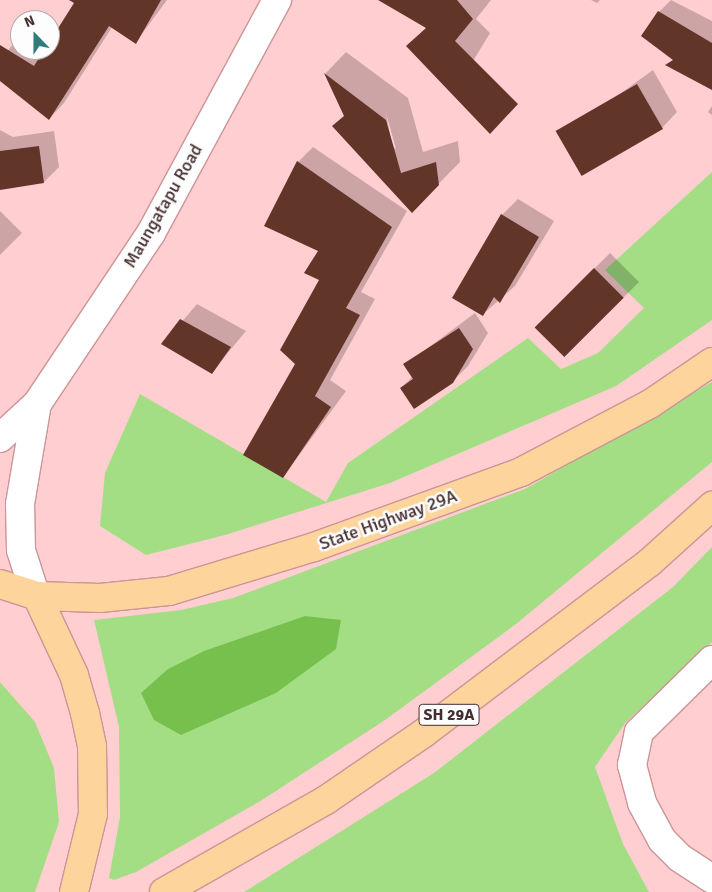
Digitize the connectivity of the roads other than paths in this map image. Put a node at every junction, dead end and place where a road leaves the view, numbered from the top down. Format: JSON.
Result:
{"nodes":[{"id":1,"x":277,"y":0,"type":"edge"},
{"id":2,"x":712,"y":362,"type":"edge"},
{"id":3,"x":37,"y":404,"type":"junction"},
{"id":4,"x":0,"y":438,"type":"edge"},
{"id":5,"x":712,"y":506,"type":"edge"},
{"id":6,"x":0,"y":584,"type":"edge"},
{"id":7,"x":36,"y":595,"type":"junction"},
{"id":8,"x":712,"y":660,"type":"edge"},
{"id":9,"x":712,"y":879,"type":"edge"},
{"id":10,"x":74,"y":892,"type":"edge"},
{"id":11,"x":164,"y":892,"type":"edge"}],
"edges":[{"from":1,"to":3,"type":"street","name":"Maungatapu Road"},
{"from":2,"to":7,"type":"highway","name":"State Highway 29A"},
{"from":3,"to":4,"type":"street","name":"Maungatapu Road"},
{"from":3,"to":7,"type":"street","name":"Maungatapu Road"},
{"from":5,"to":11,"type":"highway","number":"SH 29A"},
{"from":6,"to":7,"type":"highway","name":"State Highway 29A"},
{"from":7,"to":10,"type":"highway"},
{"from":8,"to":9,"type":"street"}]}
